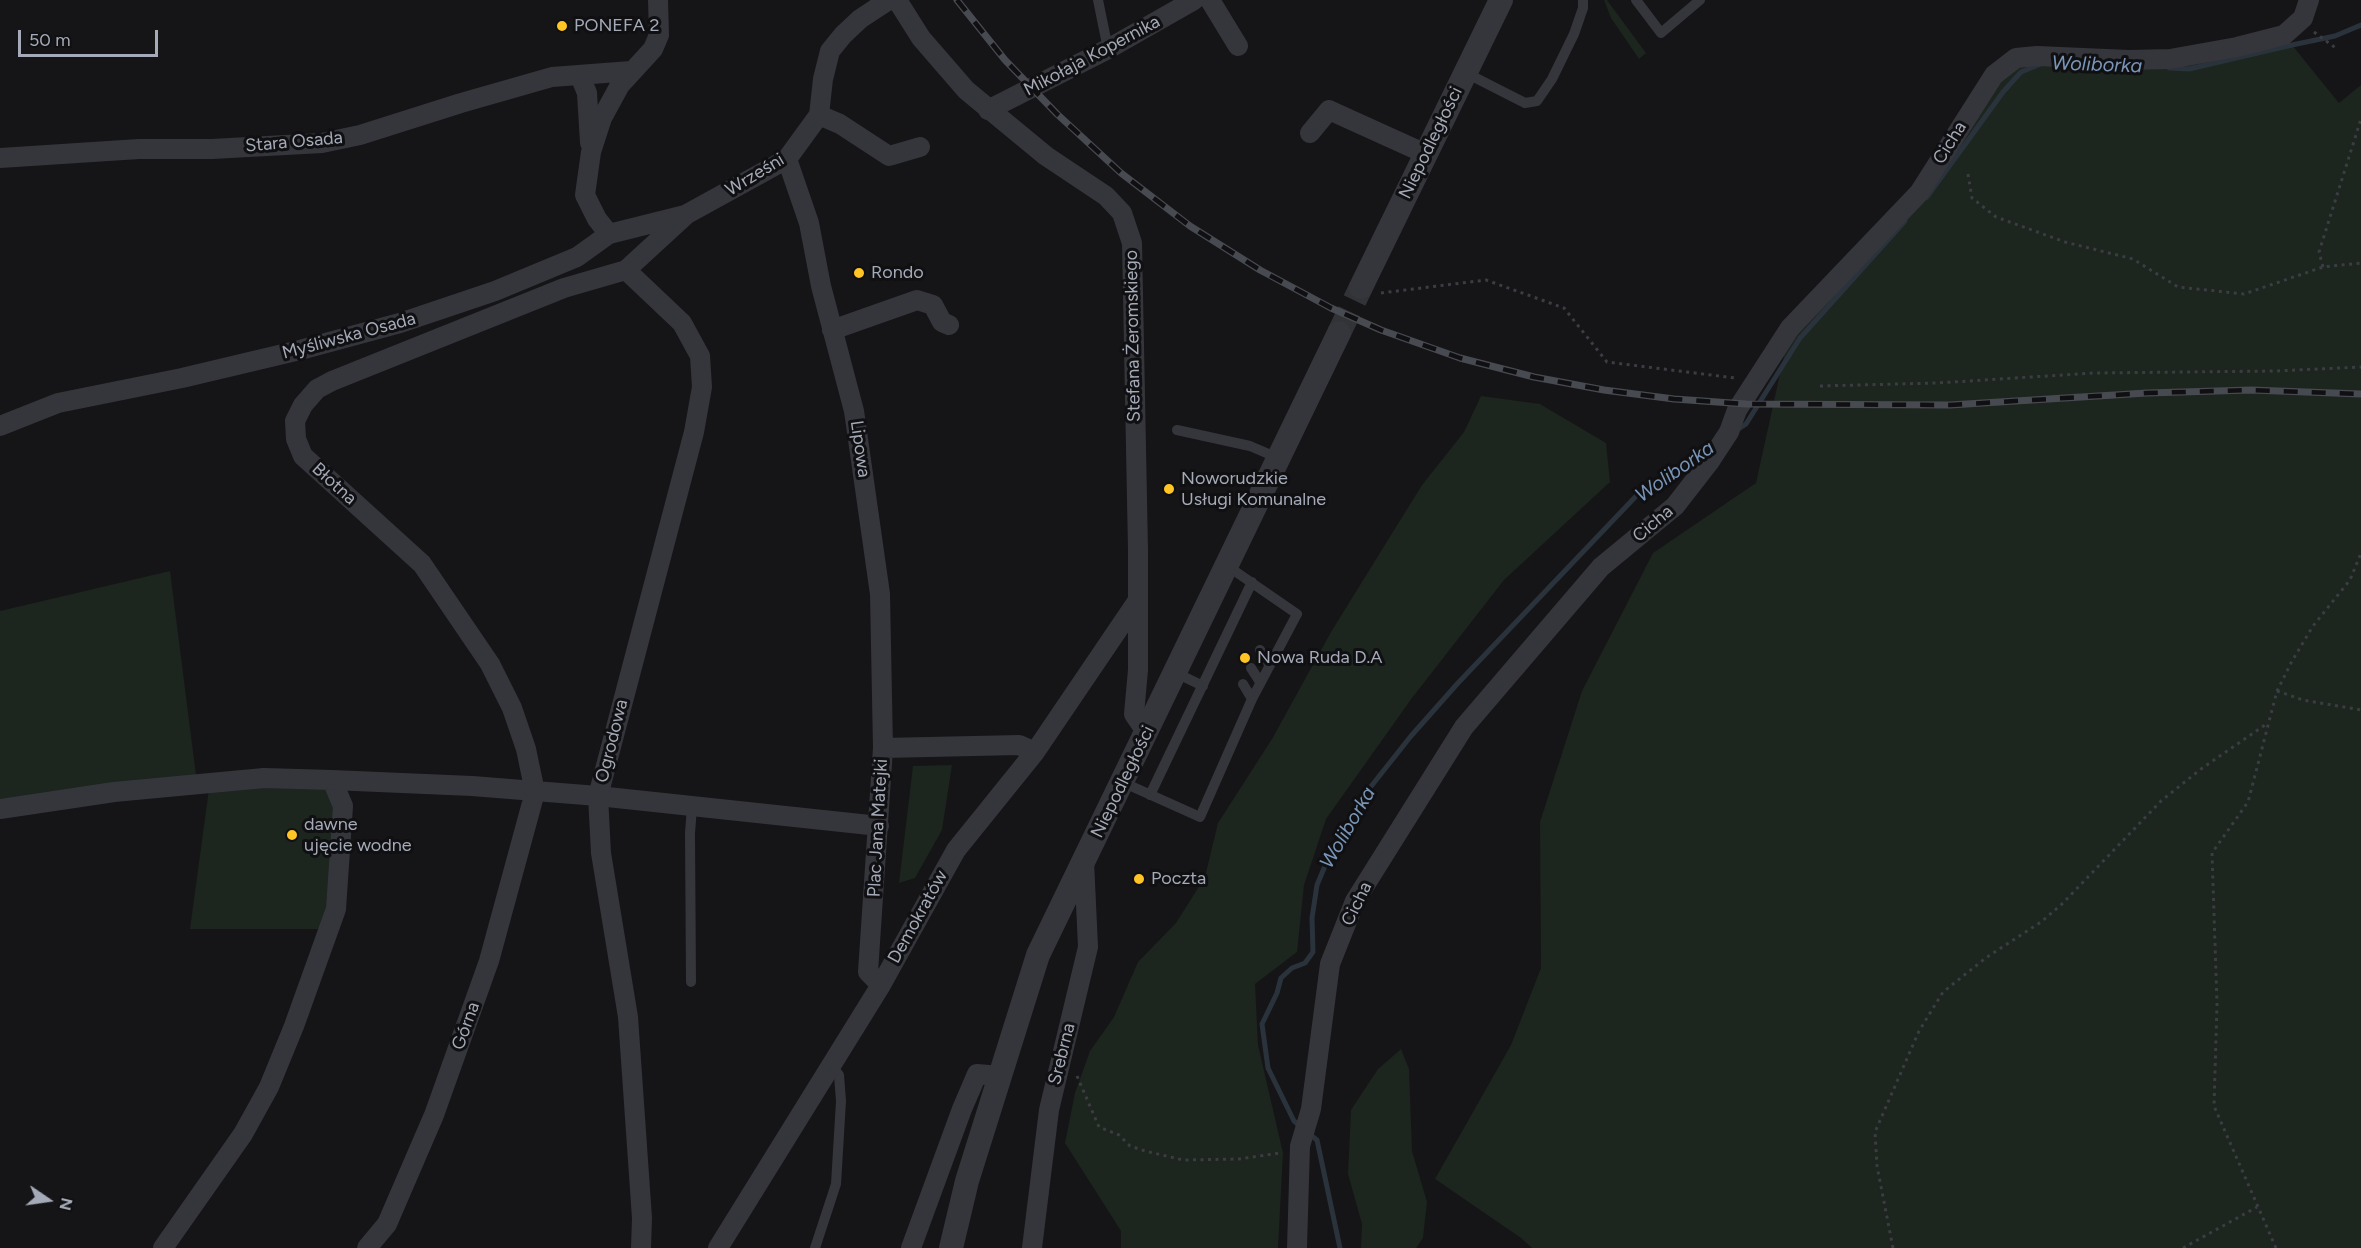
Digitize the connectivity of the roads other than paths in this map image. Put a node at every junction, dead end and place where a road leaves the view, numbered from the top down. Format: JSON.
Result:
{"nodes":[{"id":1,"x":658,"y":0,"type":"edge"},
{"id":2,"x":889,"y":0,"type":"edge"},
{"id":3,"x":897,"y":0,"type":"edge"},
{"id":4,"x":1098,"y":0,"type":"edge"},
{"id":5,"x":1194,"y":0,"type":"edge"},
{"id":6,"x":1210,"y":0,"type":"edge"},
{"id":7,"x":1501,"y":0,"type":"edge"},
{"id":8,"x":1583,"y":0,"type":"edge"},
{"id":9,"x":1636,"y":0,"type":"edge"},
{"id":10,"x":1700,"y":0,"type":"edge"},
{"id":11,"x":2310,"y":0,"type":"edge"},
{"id":12,"x":1238,"y":46,"type":"dead end"},
{"id":13,"x":1108,"y":49,"type":"junction"},
{"id":14,"x":631,"y":71,"type":"junction"},
{"id":15,"x":1466,"y":73,"type":"junction"},
{"id":16,"x":580,"y":76,"type":"junction"},
{"id":17,"x":988,"y":110,"type":"junction"},
{"id":18,"x":819,"y":115,"type":"junction"},
{"id":19,"x":1310,"y":133,"type":"dead end"},
{"id":20,"x":920,"y":147,"type":"dead end"},
{"id":21,"x":591,"y":152,"type":"junction"},
{"id":22,"x":1426,"y":154,"type":"junction"},
{"id":23,"x":0,"y":158,"type":"edge"},
{"id":24,"x":787,"y":159,"type":"junction"},
{"id":25,"x":687,"y":214,"type":"junction"},
{"id":26,"x":609,"y":234,"type":"junction"},
{"id":27,"x":626,"y":270,"type":"junction"},
{"id":28,"x":1368,"y":290,"type":"tunnel mouth"},
{"id":29,"x":949,"y":325,"type":"dead end"},
{"id":30,"x":832,"y":330,"type":"junction"},
{"id":31,"x":1339,"y":333,"type":"tunnel mouth"},
{"id":32,"x":0,"y":426,"type":"edge"},
{"id":33,"x":1177,"y":430,"type":"dead end"},
{"id":34,"x":1278,"y":458,"type":"junction"},
{"id":35,"x":1226,"y":565,"type":"junction"},
{"id":36,"x":1252,"y":582,"type":"junction"},
{"id":37,"x":1138,"y":600,"type":"junction"},
{"id":38,"x":1260,"y":650,"type":"dead end"},
{"id":39,"x":1269,"y":664,"type":"junction"},
{"id":40,"x":1251,"y":668,"type":"dead end"},
{"id":41,"x":1174,"y":672,"type":"junction"},
{"id":42,"x":1260,"y":682,"type":"junction"},
{"id":43,"x":1243,"y":684,"type":"dead end"},
{"id":44,"x":1203,"y":686,"type":"junction"},
{"id":45,"x":1252,"y":699,"type":"junction"},
{"id":46,"x":1147,"y":733,"type":"junction"},
{"id":47,"x":883,"y":748,"type":"junction"},
{"id":48,"x":1035,"y":752,"type":"junction"},
{"id":49,"x":332,"y":780,"type":"junction"},
{"id":50,"x":1122,"y":782,"type":"junction"},
{"id":51,"x":535,"y":792,"type":"junction"},
{"id":52,"x":1150,"y":795,"type":"junction"},
{"id":53,"x":598,"y":796,"type":"junction"},
{"id":54,"x":692,"y":807,"type":"junction"},
{"id":55,"x":0,"y":809,"type":"edge"},
{"id":56,"x":879,"y":826,"type":"junction"},
{"id":57,"x":1084,"y":861,"type":"junction"},
{"id":58,"x":691,"y":982,"type":"dead end"},
{"id":59,"x":881,"y":985,"type":"junction"},
{"id":60,"x":832,"y":1066,"type":"junction"},
{"id":61,"x":1000,"y":1076,"type":"junction"},
{"id":62,"x":163,"y":1248,"type":"edge"},
{"id":63,"x":367,"y":1248,"type":"edge"},
{"id":64,"x":641,"y":1248,"type":"edge"},
{"id":65,"x":718,"y":1248,"type":"edge"},
{"id":66,"x":815,"y":1248,"type":"edge"},
{"id":67,"x":911,"y":1248,"type":"edge"},
{"id":68,"x":951,"y":1248,"type":"edge"},
{"id":69,"x":1032,"y":1248,"type":"edge"},
{"id":70,"x":1297,"y":1248,"type":"edge"}],
"edges":[{"from":1,"to":14,"type":"street"},
{"from":2,"to":18,"type":"street","name":"Wrześni"},
{"from":3,"to":17,"type":"street","name":"Stefana Żeromskiego"},
{"from":4,"to":13,"type":"lane"},
{"from":5,"to":13,"type":"street","name":"Mikołaja Kopernika"},
{"from":6,"to":12,"type":"street"},
{"from":7,"to":15,"type":"street","name":"Niepodległości"},
{"from":8,"to":15,"type":"lane"},
{"from":9,"to":10,"type":"lane"},
{"from":11,"to":70,"type":"street","name":"Cicha"},
{"from":13,"to":17,"type":"street","name":"Mikołaja Kopernika"},
{"from":14,"to":16,"type":"street","name":"Stara Osada"},
{"from":14,"to":21,"type":"street"},
{"from":15,"to":22,"type":"street","name":"Niepodległości"},
{"from":16,"to":21,"type":"street"},
{"from":16,"to":23,"type":"street","name":"Stara Osada"},
{"from":17,"to":37,"type":"street","name":"Stefana Żeromskiego"},
{"from":18,"to":20,"type":"street"},
{"from":18,"to":24,"type":"street","name":"Wrześni"},
{"from":19,"to":22,"type":"street"},
{"from":21,"to":26,"type":"street"},
{"from":22,"to":28,"type":"street","name":"Niepodległości"},
{"from":24,"to":25,"type":"street","name":"Wrześni"},
{"from":24,"to":30,"type":"street","name":"Lipowa"},
{"from":25,"to":26,"type":"street","name":"Myśliwska Osada"},
{"from":25,"to":27,"type":"street","name":"Wrześni"},
{"from":26,"to":32,"type":"street","name":"Myśliwska Osada"},
{"from":27,"to":51,"type":"street","name":"Błotna"},
{"from":27,"to":53,"type":"street","name":"Ogrodowa"},
{"from":29,"to":30,"type":"street"},
{"from":30,"to":47,"type":"street","name":"Lipowa"},
{"from":31,"to":34,"type":"street","name":"Niepodległości"},
{"from":33,"to":34,"type":"lane"},
{"from":34,"to":35,"type":"street","name":"Niepodległości"},
{"from":35,"to":36,"type":"lane"},
{"from":35,"to":41,"type":"street","name":"Niepodległości"},
{"from":36,"to":39,"type":"lane"},
{"from":36,"to":44,"type":"lane"},
{"from":37,"to":46,"type":"street","name":"Stefana Żeromskiego"},
{"from":37,"to":48,"type":"street","name":"Demokratów"},
{"from":38,"to":39,"type":"lane"},
{"from":39,"to":42,"type":"lane"},
{"from":40,"to":42,"type":"lane"},
{"from":41,"to":44,"type":"lane"},
{"from":41,"to":46,"type":"street","name":"Niepodległości"},
{"from":42,"to":45,"type":"lane"},
{"from":43,"to":45,"type":"lane"},
{"from":44,"to":52,"type":"lane"},
{"from":45,"to":52,"type":"lane"},
{"from":46,"to":50,"type":"street","name":"Niepodległości"},
{"from":47,"to":48,"type":"street","name":"Plac Jana Matejki"},
{"from":47,"to":56,"type":"street","name":"Plac Jana Matejki"},
{"from":48,"to":59,"type":"street","name":"Demokratów"},
{"from":49,"to":51,"type":"street"},
{"from":49,"to":55,"type":"street"},
{"from":49,"to":62,"type":"street"},
{"from":50,"to":52,"type":"lane"},
{"from":50,"to":57,"type":"street","name":"Niepodległości"},
{"from":51,"to":53,"type":"street"},
{"from":51,"to":63,"type":"street","name":"Górna"},
{"from":53,"to":54,"type":"street"},
{"from":53,"to":64,"type":"street","name":"Ogrodowa"},
{"from":54,"to":56,"type":"street"},
{"from":54,"to":58,"type":"lane"},
{"from":56,"to":59,"type":"street","name":"Plac Jana Matejki"},
{"from":57,"to":61,"type":"street","name":"Niepodległości"},
{"from":57,"to":69,"type":"street","name":"Srebrna"},
{"from":59,"to":60,"type":"street","name":"Demokratów"},
{"from":60,"to":65,"type":"street","name":"Demokratów"},
{"from":60,"to":66,"type":"lane"},
{"from":61,"to":67,"type":"street"},
{"from":61,"to":68,"type":"street","name":"Niepodległości"}]}
